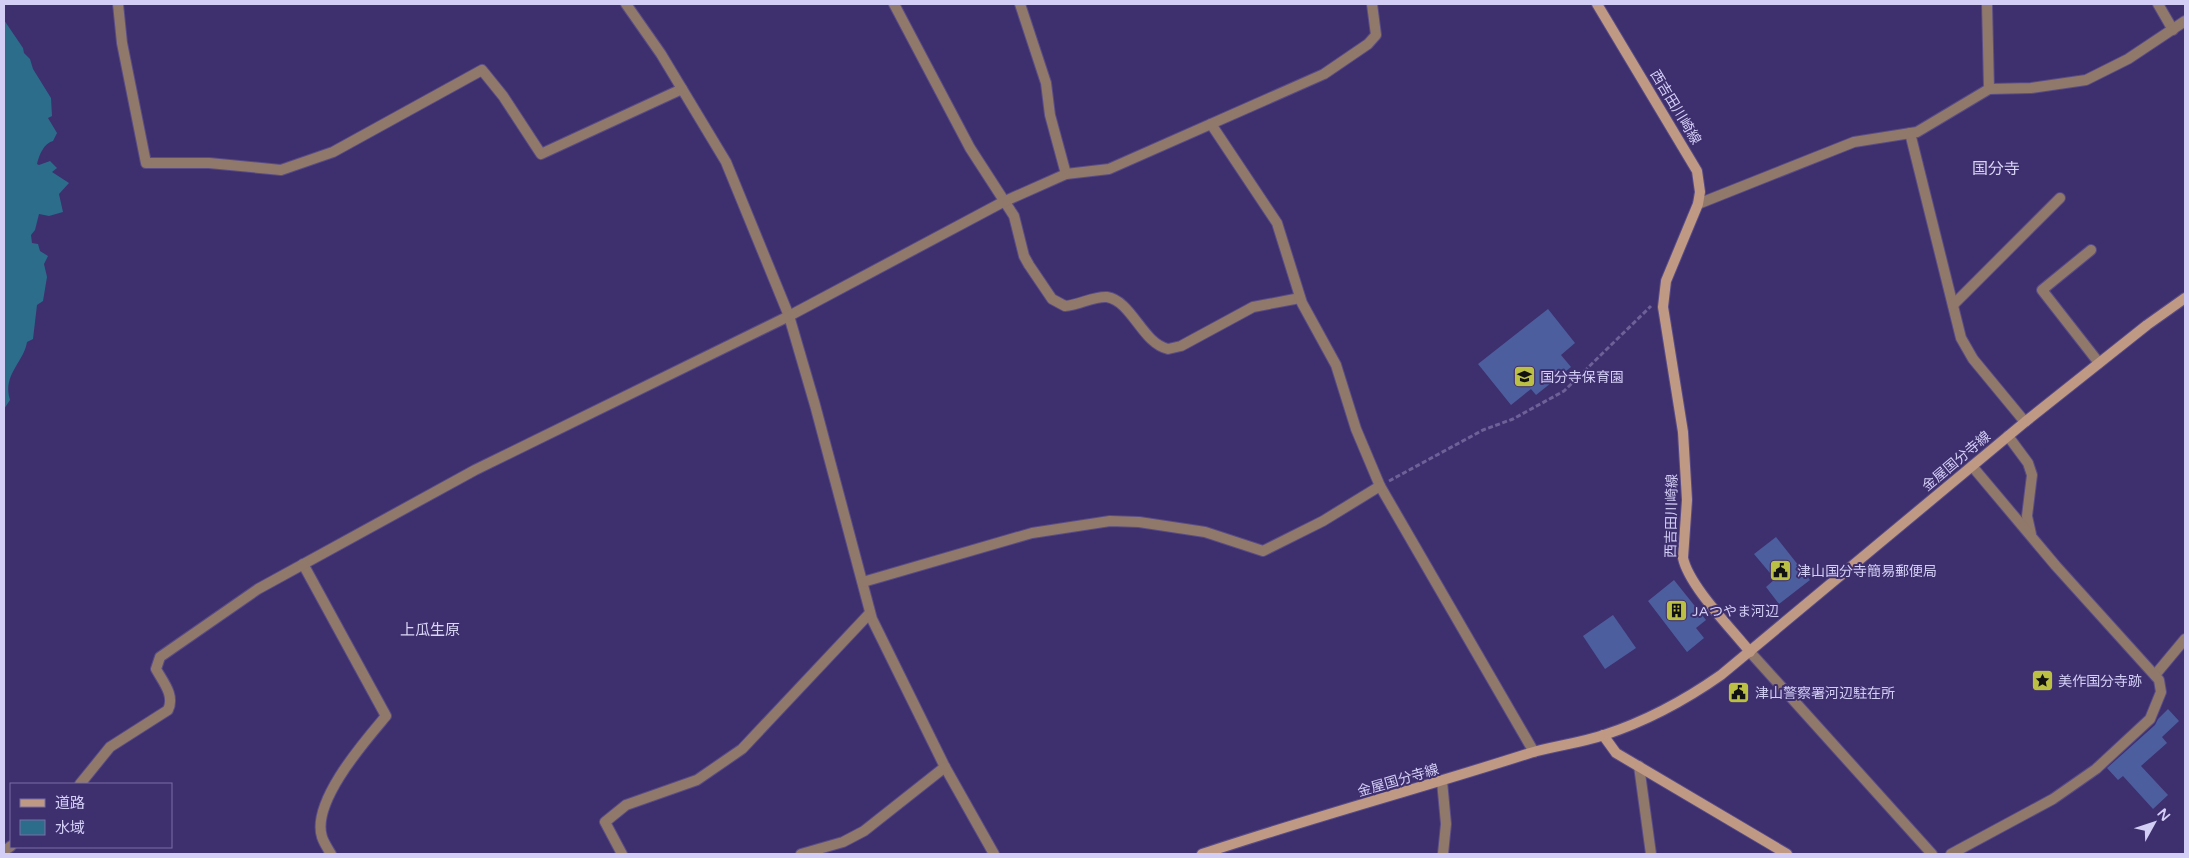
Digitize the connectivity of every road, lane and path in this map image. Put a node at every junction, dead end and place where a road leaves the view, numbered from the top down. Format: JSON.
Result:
{"nodes":[{"id":1,"x":118,"y":4,"type":"edge"},
{"id":2,"x":626,"y":4,"type":"edge"},
{"id":3,"x":894,"y":4,"type":"edge"},
{"id":4,"x":1020,"y":4,"type":"edge"},
{"id":5,"x":1372,"y":4,"type":"edge"},
{"id":6,"x":1597,"y":4,"type":"edge"},
{"id":7,"x":1988,"y":4,"type":"edge"},
{"id":8,"x":2158,"y":4,"type":"edge"},
{"id":9,"x":2185,"y":21,"type":"edge"},
{"id":10,"x":2173,"y":30,"type":"junction"},
{"id":11,"x":1989,"y":88,"type":"junction"},
{"id":12,"x":682,"y":89,"type":"junction"},
{"id":13,"x":1211,"y":124,"type":"junction"},
{"id":14,"x":1910,"y":133,"type":"junction"},
{"id":15,"x":1066,"y":174,"type":"junction"},
{"id":16,"x":2060,"y":198,"type":"dead end"},
{"id":17,"x":1003,"y":202,"type":"junction"},
{"id":18,"x":1698,"y":204,"type":"junction"},
{"id":19,"x":2091,"y":250,"type":"dead end"},
{"id":20,"x":1664,"y":293,"type":"junction"},
{"id":21,"x":1300,"y":298,"type":"junction"},
{"id":22,"x":2185,"y":298,"type":"edge"},
{"id":23,"x":1952,"y":305,"type":"junction"},
{"id":24,"x":789,"y":316,"type":"junction"},
{"id":25,"x":2099,"y":363,"type":"junction"},
{"id":26,"x":2025,"y":422,"type":"junction"},
{"id":27,"x":2008,"y":436,"type":"junction"},
{"id":28,"x":1972,"y":466,"type":"junction"},
{"id":29,"x":1380,"y":486,"type":"junction"},
{"id":30,"x":2032,"y":537,"type":"junction"},
{"id":31,"x":302,"y":564,"type":"junction"},
{"id":32,"x":863,"y":582,"type":"junction"},
{"id":33,"x":870,"y":612,"type":"junction"},
{"id":34,"x":2185,"y":639,"type":"edge"},
{"id":35,"x":1750,"y":652,"type":"junction"},
{"id":36,"x":2155,"y":675,"type":"junction"},
{"id":37,"x":1602,"y":735,"type":"junction"},
{"id":38,"x":1534,"y":752,"type":"junction"},
{"id":39,"x":1639,"y":766,"type":"junction"},
{"id":40,"x":945,"y":767,"type":"junction"},
{"id":41,"x":1442,"y":781,"type":"junction"},
{"id":42,"x":81,"y":783,"type":"edge"},
{"id":43,"x":331,"y":854,"type":"edge"},
{"id":44,"x":622,"y":854,"type":"edge"},
{"id":45,"x":800,"y":854,"type":"edge"},
{"id":46,"x":994,"y":854,"type":"edge"},
{"id":47,"x":1202,"y":854,"type":"edge"},
{"id":48,"x":1443,"y":854,"type":"edge"},
{"id":49,"x":1651,"y":854,"type":"edge"},
{"id":50,"x":1787,"y":854,"type":"edge"},
{"id":51,"x":1932,"y":854,"type":"edge"},
{"id":52,"x":1951,"y":854,"type":"edge"}],
"edges":[{"from":1,"to":12,"type":"street"},
{"from":2,"to":12,"type":"street"},
{"from":3,"to":17,"type":"street"},
{"from":4,"to":15,"type":"street"},
{"from":5,"to":13,"type":"street"},
{"from":6,"to":18,"type":"main road","name":"西吉田川崎線"},
{"from":7,"to":11,"type":"street"},
{"from":8,"to":10,"type":"street"},
{"from":9,"to":10,"type":"street"},
{"from":10,"to":11,"type":"street"},
{"from":11,"to":14,"type":"street"},
{"from":12,"to":24,"type":"street"},
{"from":13,"to":15,"type":"street"},
{"from":13,"to":21,"type":"street"},
{"from":14,"to":18,"type":"street"},
{"from":14,"to":23,"type":"street"},
{"from":15,"to":17,"type":"street"},
{"from":16,"to":23,"type":"street"},
{"from":17,"to":21,"type":"street"},
{"from":17,"to":24,"type":"street"},
{"from":18,"to":20,"type":"main road","name":"西吉田川崎線"},
{"from":19,"to":25,"type":"street"},
{"from":20,"to":29,"type":"path"},
{"from":20,"to":35,"type":"main road","name":"西吉田川崎線"},
{"from":21,"to":29,"type":"street"},
{"from":22,"to":25,"type":"main road","name":"金屋国分寺線"},
{"from":23,"to":26,"type":"street"},
{"from":24,"to":31,"type":"street"},
{"from":24,"to":32,"type":"street"},
{"from":25,"to":26,"type":"main road","name":"金屋国分寺線"},
{"from":26,"to":27,"type":"main road","name":"金屋国分寺線"},
{"from":27,"to":28,"type":"main road","name":"金屋国分寺線"},
{"from":27,"to":30,"type":"street"},
{"from":28,"to":30,"type":"street"},
{"from":28,"to":35,"type":"main road","name":"金屋国分寺線"},
{"from":29,"to":32,"type":"street"},
{"from":29,"to":38,"type":"street"},
{"from":30,"to":36,"type":"street"},
{"from":31,"to":42,"type":"street"},
{"from":31,"to":43,"type":"street"},
{"from":32,"to":33,"type":"street"},
{"from":33,"to":40,"type":"street"},
{"from":33,"to":44,"type":"street"},
{"from":34,"to":36,"type":"street"},
{"from":35,"to":37,"type":"main road"},
{"from":35,"to":51,"type":"street"},
{"from":36,"to":52,"type":"street"},
{"from":37,"to":38,"type":"main road","name":"金屋国分寺線"},
{"from":37,"to":39,"type":"main road"},
{"from":38,"to":41,"type":"main road","name":"金屋国分寺線"},
{"from":39,"to":49,"type":"street"},
{"from":39,"to":50,"type":"main road"},
{"from":40,"to":45,"type":"street"},
{"from":40,"to":46,"type":"street"},
{"from":41,"to":47,"type":"main road","name":"金屋国分寺線"},
{"from":41,"to":48,"type":"street"}]}
